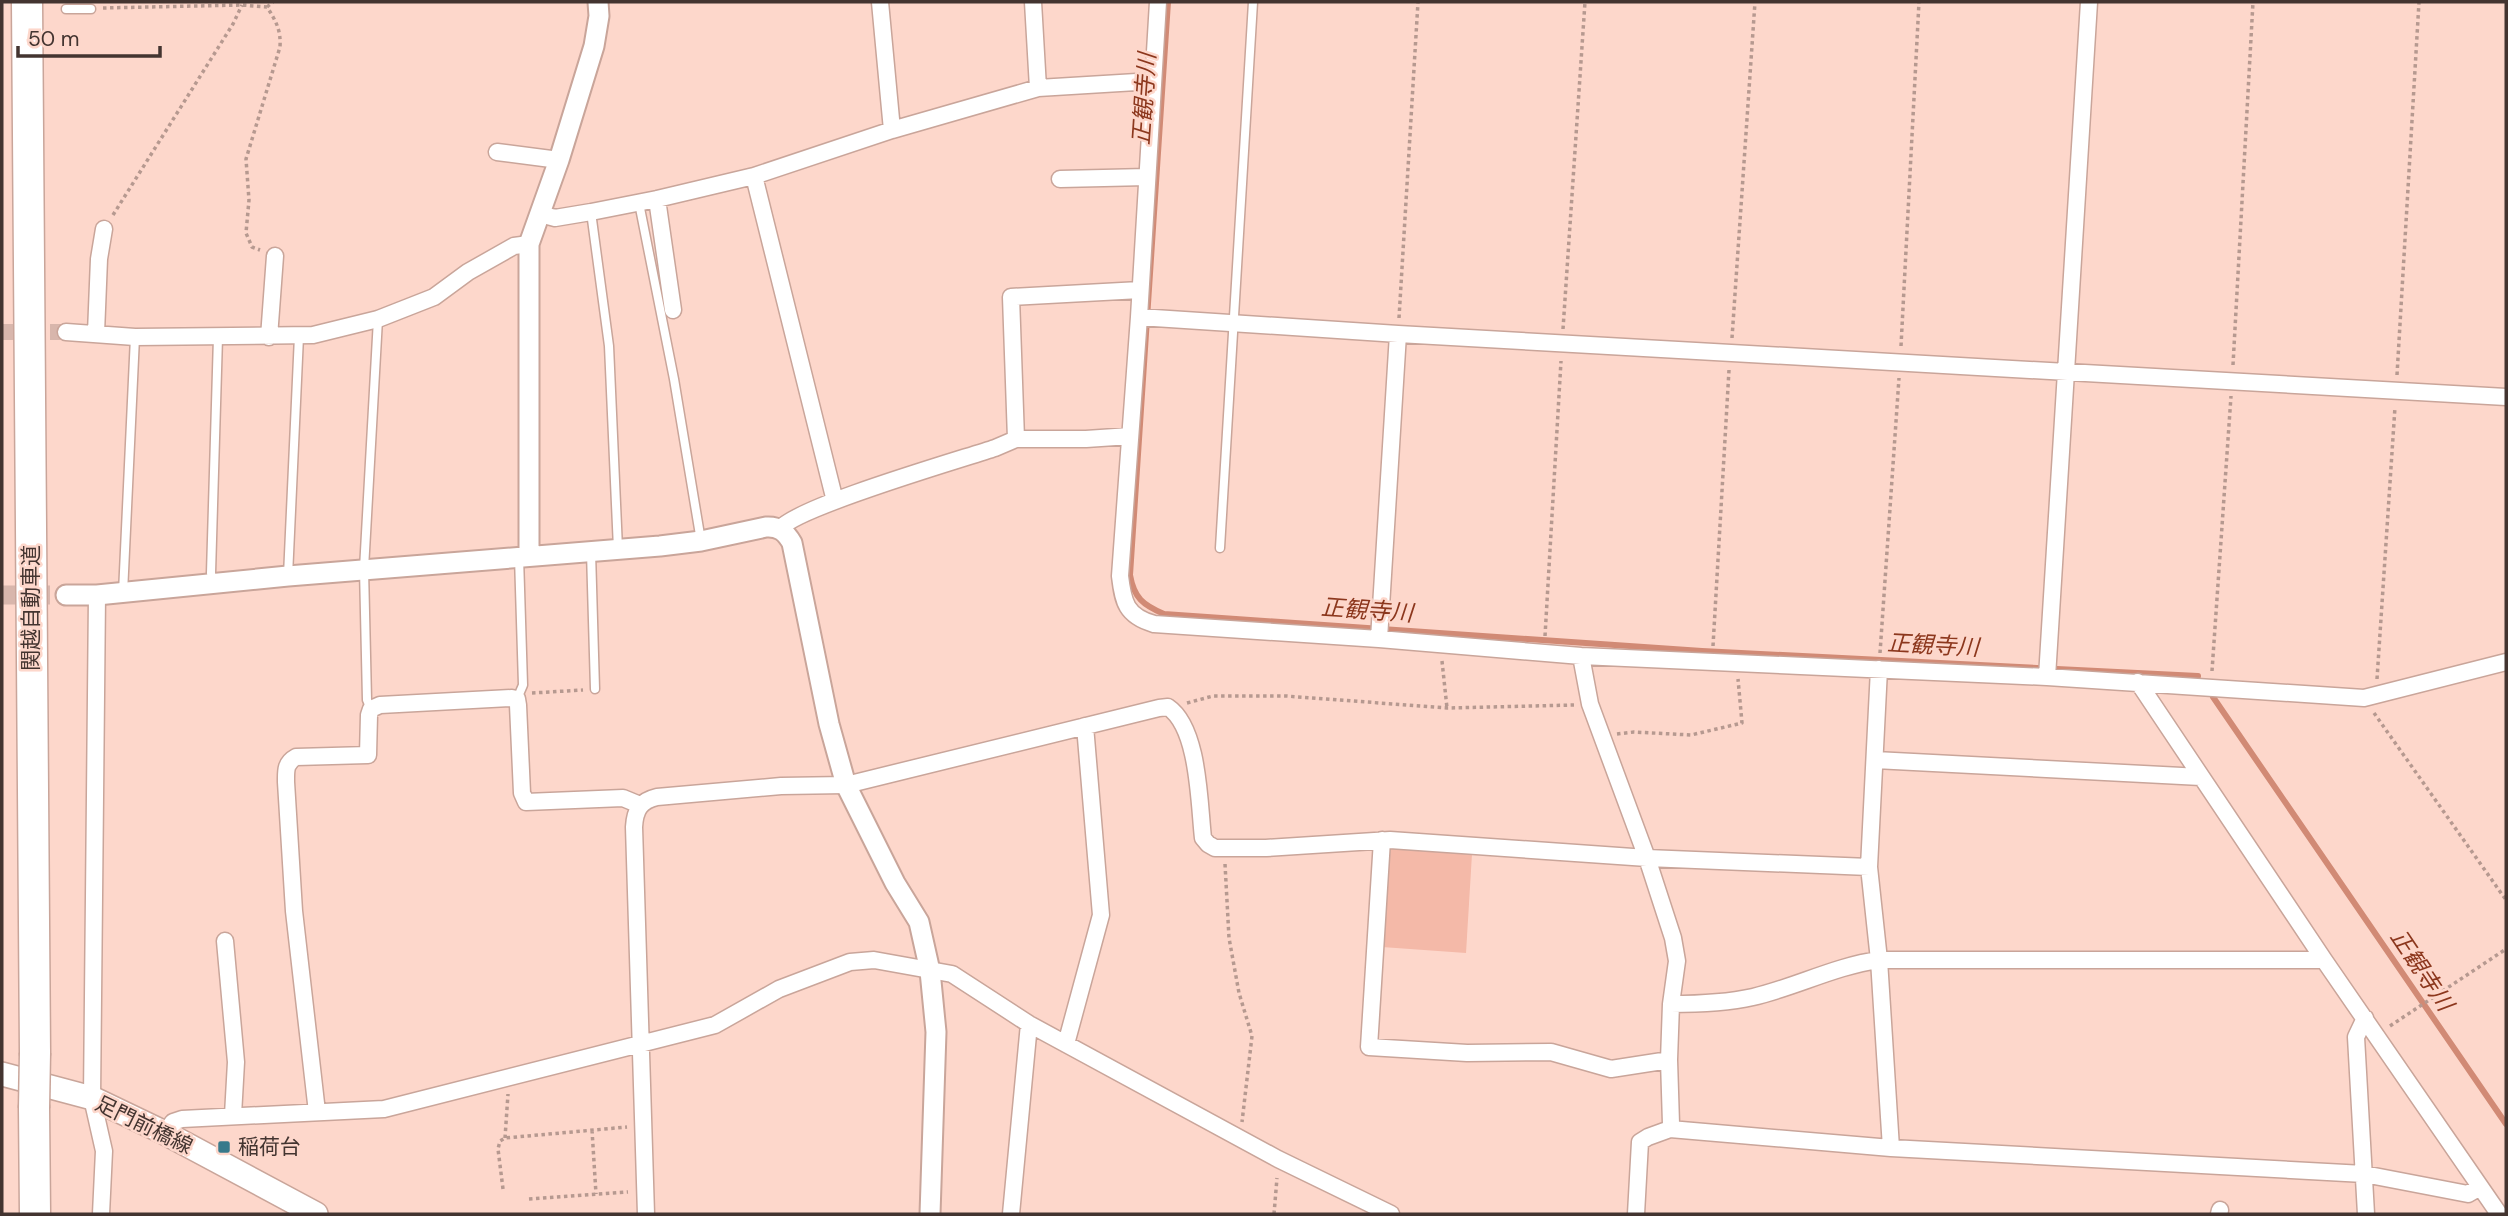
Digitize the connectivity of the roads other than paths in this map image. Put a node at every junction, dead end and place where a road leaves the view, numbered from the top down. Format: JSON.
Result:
{"nodes":[{"id":1,"x":27,"y":2,"type":"edge"},
{"id":2,"x":598,"y":2,"type":"edge"},
{"id":3,"x":880,"y":2,"type":"edge"},
{"id":4,"x":1033,"y":2,"type":"edge"},
{"id":5,"x":1158,"y":2,"type":"edge"},
{"id":6,"x":1253,"y":2,"type":"edge"},
{"id":7,"x":2089,"y":2,"type":"edge"},
{"id":8,"x":66,"y":9,"type":"dead end"},
{"id":9,"x":91,"y":9,"type":"road end"},
{"id":10,"x":1153,"y":81,"type":"junction"},
{"id":11,"x":1038,"y":88,"type":"junction"},
{"id":12,"x":892,"y":130,"type":"junction"},
{"id":13,"x":497,"y":152,"type":"dead end"},
{"id":14,"x":559,"y":160,"type":"junction"},
{"id":15,"x":754,"y":176,"type":"junction"},
{"id":16,"x":1147,"y":177,"type":"junction"},
{"id":17,"x":1060,"y":179,"type":"dead end"},
{"id":18,"x":657,"y":200,"type":"junction"},
{"id":19,"x":639,"y":203,"type":"junction"},
{"id":20,"x":592,"y":212,"type":"junction"},
{"id":21,"x":540,"y":214,"type":"junction"},
{"id":22,"x":104,"y":229,"type":"road end"},
{"id":23,"x":529,"y":244,"type":"junction"},
{"id":24,"x":275,"y":256,"type":"road end"},
{"id":25,"x":1140,"y":290,"type":"junction"},
{"id":26,"x":673,"y":310,"type":"dead end"},
{"id":27,"x":1139,"y":317,"type":"junction"},
{"id":28,"x":378,"y":319,"type":"junction"},
{"id":29,"x":1235,"y":323,"type":"junction"},
{"id":30,"x":66,"y":332,"type":"tunnel mouth"},
{"id":31,"x":96,"y":333,"type":"junction"},
{"id":32,"x":1398,"y":334,"type":"junction"},
{"id":33,"x":299,"y":336,"type":"junction"},
{"id":34,"x":135,"y":337,"type":"junction"},
{"id":35,"x":218,"y":337,"type":"junction"},
{"id":36,"x":269,"y":337,"type":"junction"},
{"id":37,"x":2067,"y":373,"type":"junction"},
{"id":38,"x":2506,"y":397,"type":"edge"},
{"id":39,"x":1130,"y":436,"type":"junction"},
{"id":40,"x":1016,"y":439,"type":"junction"},
{"id":41,"x":835,"y":501,"type":"junction"},
{"id":42,"x":780,"y":529,"type":"junction"},
{"id":43,"x":701,"y":541,"type":"junction"},
{"id":44,"x":1220,"y":548,"type":"dead end"},
{"id":45,"x":618,"y":549,"type":"junction"},
{"id":46,"x":591,"y":551,"type":"junction"},
{"id":47,"x":524,"y":555,"type":"junction"},
{"id":48,"x":364,"y":569,"type":"junction"},
{"id":49,"x":288,"y":576,"type":"junction"},
{"id":50,"x":213,"y":584,"type":"junction"},
{"id":51,"x":123,"y":593,"type":"junction"},
{"id":52,"x":66,"y":595,"type":"tunnel mouth"},
{"id":53,"x":97,"y":595,"type":"junction"},
{"id":54,"x":1379,"y":639,"type":"junction"},
{"id":55,"x":1581,"y":656,"type":"junction"},
{"id":56,"x":2506,"y":662,"type":"edge"},
{"id":57,"x":1879,"y":669,"type":"junction"},
{"id":58,"x":2047,"y":677,"type":"junction"},
{"id":59,"x":2138,"y":682,"type":"junction"},
{"id":60,"x":594,"y":689,"type":"road end"},
{"id":61,"x":517,"y":699,"type":"junction"},
{"id":62,"x":371,"y":709,"type":"junction"},
{"id":63,"x":1085,"y":726,"type":"junction"},
{"id":64,"x":1875,"y":760,"type":"junction"},
{"id":65,"x":2201,"y":777,"type":"junction"},
{"id":66,"x":846,"y":785,"type":"junction"},
{"id":67,"x":640,"y":805,"type":"junction"},
{"id":68,"x":1382,"y":840,"type":"junction"},
{"id":69,"x":1647,"y":858,"type":"junction"},
{"id":70,"x":1869,"y":867,"type":"junction"},
{"id":71,"x":225,"y":941,"type":"dead end"},
{"id":72,"x":1878,"y":960,"type":"junction"},
{"id":73,"x":2324,"y":960,"type":"junction"},
{"id":74,"x":930,"y":971,"type":"junction"},
{"id":75,"x":1671,"y":1004,"type":"junction"},
{"id":76,"x":2365,"y":1018,"type":"junction"},
{"id":77,"x":1029,"y":1024,"type":"junction"},
{"id":78,"x":1066,"y":1044,"type":"junction"},
{"id":79,"x":640,"y":1045,"type":"junction"},
{"id":80,"x":1669,"y":1060,"type":"junction"},
{"id":81,"x":2,"y":1074,"type":"edge"},
{"id":82,"x":92,"y":1098,"type":"junction"},
{"id":83,"x":317,"y":1112,"type":"junction"},
{"id":84,"x":233,"y":1115,"type":"junction"},
{"id":85,"x":1670,"y":1129,"type":"junction"},
{"id":86,"x":164,"y":1133,"type":"junction"},
{"id":87,"x":1891,"y":1148,"type":"junction"},
{"id":88,"x":2364,"y":1174,"type":"junction"},
{"id":89,"x":2480,"y":1187,"type":"junction"},
{"id":90,"x":35,"y":1214,"type":"edge"},
{"id":91,"x":101,"y":1214,"type":"edge"},
{"id":92,"x":316,"y":1214,"type":"edge"},
{"id":93,"x":646,"y":1214,"type":"edge"},
{"id":94,"x":930,"y":1214,"type":"edge"},
{"id":95,"x":1011,"y":1214,"type":"edge"},
{"id":96,"x":1391,"y":1214,"type":"edge"},
{"id":97,"x":1636,"y":1214,"type":"edge"},
{"id":98,"x":2366,"y":1214,"type":"edge"},
{"id":99,"x":2499,"y":1214,"type":"edge"}],
"edges":[{"from":1,"to":90,"type":"highway","name":"関越自動車道","bridge":true},
{"from":2,"to":14,"type":"street"},
{"from":3,"to":12,"type":"street"},
{"from":4,"to":11,"type":"street"},
{"from":5,"to":10,"type":"street"},
{"from":6,"to":29,"type":"lane"},
{"from":7,"to":37,"type":"street"},
{"from":8,"to":9,"type":"lane"},
{"from":10,"to":11,"type":"street"},
{"from":10,"to":16,"type":"street"},
{"from":11,"to":12,"type":"street"},
{"from":12,"to":15,"type":"street"},
{"from":13,"to":14,"type":"street"},
{"from":14,"to":21,"type":"street"},
{"from":15,"to":18,"type":"street"},
{"from":15,"to":41,"type":"street"},
{"from":16,"to":17,"type":"street"},
{"from":16,"to":25,"type":"street"},
{"from":18,"to":19,"type":"street"},
{"from":18,"to":26,"type":"street"},
{"from":19,"to":20,"type":"street"},
{"from":19,"to":43,"type":"lane"},
{"from":20,"to":21,"type":"street"},
{"from":20,"to":45,"type":"lane"},
{"from":21,"to":23,"type":"street"},
{"from":22,"to":31,"type":"street"},
{"from":23,"to":28,"type":"street"},
{"from":23,"to":47,"type":"street"},
{"from":24,"to":36,"type":"street"},
{"from":25,"to":27,"type":"street"},
{"from":25,"to":40,"type":"street"},
{"from":27,"to":29,"type":"street"},
{"from":27,"to":39,"type":"street"},
{"from":28,"to":33,"type":"street"},
{"from":28,"to":48,"type":"lane"},
{"from":29,"to":32,"type":"street"},
{"from":29,"to":44,"type":"lane"},
{"from":30,"to":31,"type":"street"},
{"from":31,"to":34,"type":"street"},
{"from":32,"to":37,"type":"street"},
{"from":32,"to":54,"type":"street"},
{"from":33,"to":36,"type":"street"},
{"from":33,"to":49,"type":"lane"},
{"from":34,"to":35,"type":"street"},
{"from":34,"to":51,"type":"lane"},
{"from":35,"to":36,"type":"street"},
{"from":35,"to":50,"type":"lane"},
{"from":37,"to":38,"type":"street"},
{"from":37,"to":58,"type":"street"},
{"from":39,"to":40,"type":"street"},
{"from":39,"to":54,"type":"street"},
{"from":40,"to":41,"type":"street"},
{"from":41,"to":42,"type":"street"},
{"from":42,"to":43,"type":"street"},
{"from":42,"to":66,"type":"street"},
{"from":43,"to":45,"type":"street"},
{"from":45,"to":46,"type":"street"},
{"from":46,"to":47,"type":"street"},
{"from":46,"to":60,"type":"lane"},
{"from":47,"to":48,"type":"street"},
{"from":47,"to":61,"type":"lane"},
{"from":48,"to":49,"type":"street"},
{"from":48,"to":62,"type":"lane"},
{"from":49,"to":50,"type":"street"},
{"from":50,"to":51,"type":"street"},
{"from":51,"to":53,"type":"street"},
{"from":52,"to":53,"type":"street"},
{"from":53,"to":82,"type":"street"},
{"from":54,"to":55,"type":"street"},
{"from":55,"to":57,"type":"street"},
{"from":55,"to":69,"type":"street"},
{"from":56,"to":59,"type":"street"},
{"from":57,"to":58,"type":"street"},
{"from":57,"to":64,"type":"street"},
{"from":58,"to":59,"type":"street"},
{"from":59,"to":65,"type":"street"},
{"from":61,"to":62,"type":"street"},
{"from":61,"to":67,"type":"street"},
{"from":62,"to":83,"type":"street"},
{"from":63,"to":66,"type":"street"},
{"from":63,"to":68,"type":"street"},
{"from":63,"to":78,"type":"street"},
{"from":64,"to":65,"type":"street"},
{"from":64,"to":70,"type":"street"},
{"from":65,"to":73,"type":"street"},
{"from":66,"to":67,"type":"street"},
{"from":66,"to":74,"type":"street"},
{"from":67,"to":79,"type":"street"},
{"from":68,"to":69,"type":"street"},
{"from":68,"to":80,"type":"street"},
{"from":69,"to":70,"type":"street"},
{"from":69,"to":75,"type":"street"},
{"from":70,"to":72,"type":"street"},
{"from":71,"to":84,"type":"street"},
{"from":72,"to":73,"type":"street"},
{"from":72,"to":75,"type":"street"},
{"from":72,"to":87,"type":"street"},
{"from":73,"to":76,"type":"street"},
{"from":74,"to":77,"type":"street"},
{"from":74,"to":79,"type":"street"},
{"from":74,"to":94,"type":"street"},
{"from":75,"to":80,"type":"street"},
{"from":76,"to":88,"type":"street"},
{"from":76,"to":89,"type":"street"},
{"from":77,"to":78,"type":"street"},
{"from":77,"to":95,"type":"street"},
{"from":78,"to":96,"type":"street"},
{"from":79,"to":83,"type":"street"},
{"from":79,"to":93,"type":"street"},
{"from":80,"to":85,"type":"street"},
{"from":81,"to":82,"type":"main road","name":"足門前橋線"},
{"from":82,"to":86,"type":"main road","name":"足門前橋線"},
{"from":82,"to":91,"type":"street"},
{"from":83,"to":84,"type":"street"},
{"from":84,"to":86,"type":"street"},
{"from":85,"to":87,"type":"street"},
{"from":85,"to":97,"type":"street"},
{"from":86,"to":92,"type":"main road","name":"足門前橋線"},
{"from":87,"to":88,"type":"street"},
{"from":88,"to":89,"type":"street"},
{"from":88,"to":98,"type":"street"},
{"from":89,"to":99,"type":"street"}]}
